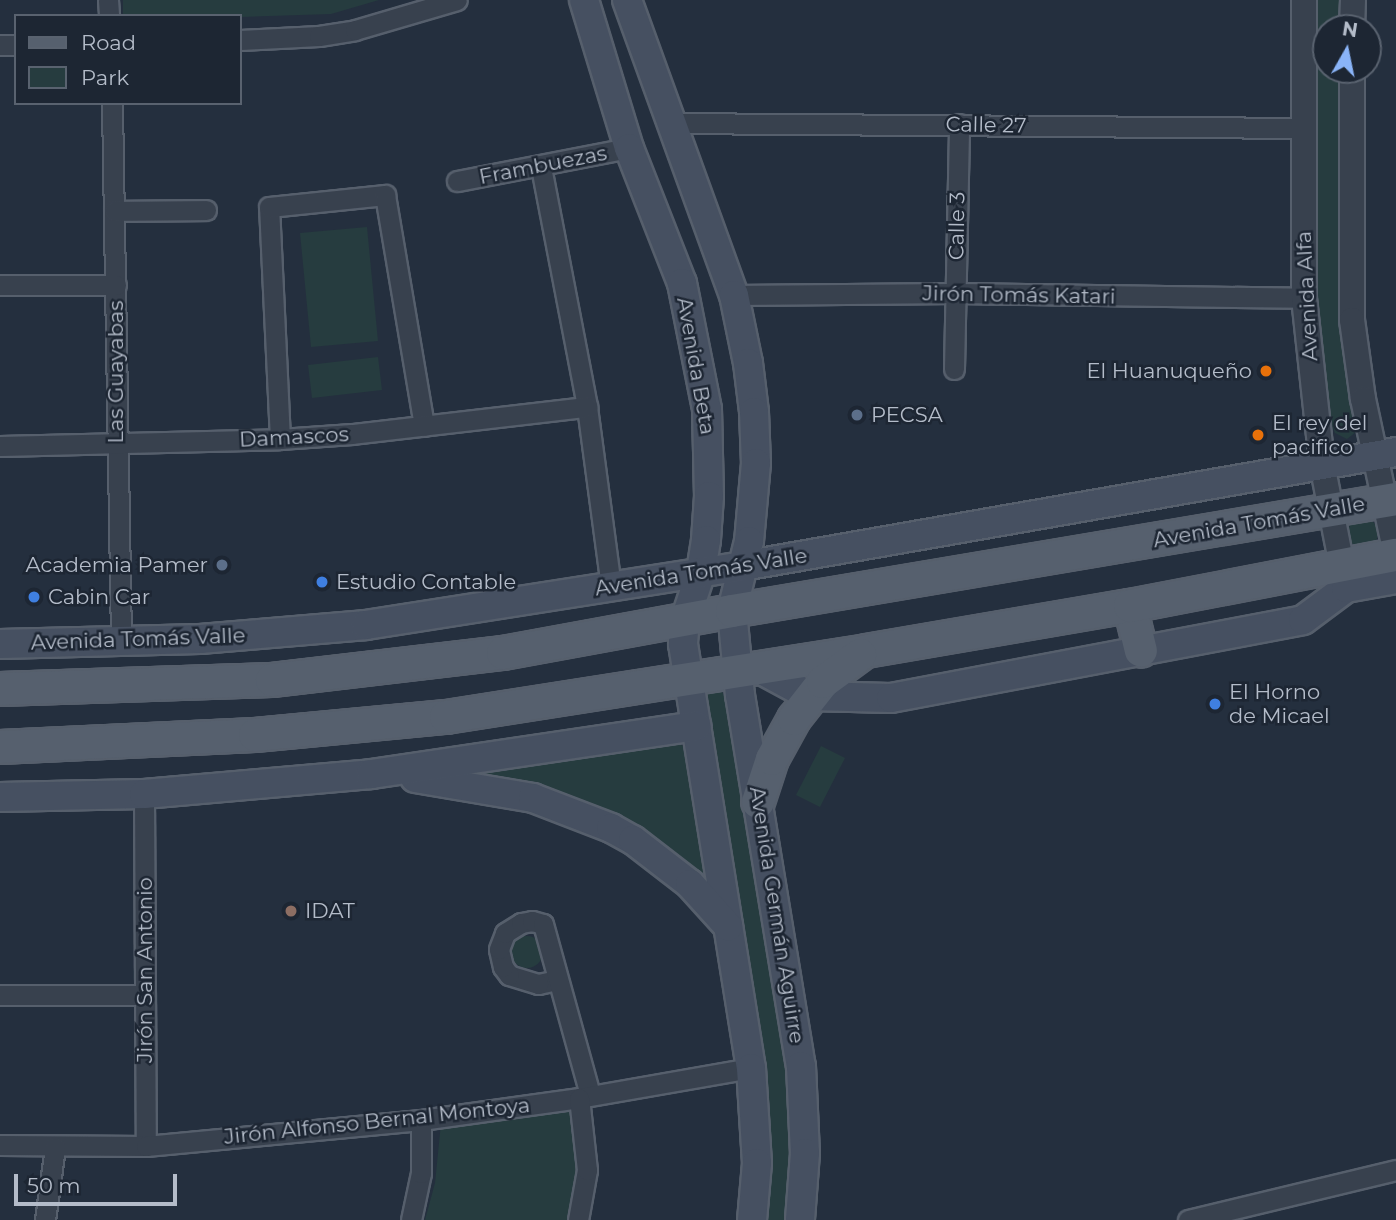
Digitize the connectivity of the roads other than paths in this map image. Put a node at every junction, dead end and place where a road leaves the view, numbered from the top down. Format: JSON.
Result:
{"nodes":[{"id":1,"x":457,"y":0,"type":"edge"},
{"id":2,"x":584,"y":0,"type":"edge"},
{"id":3,"x":627,"y":0,"type":"edge"},
{"id":4,"x":1304,"y":0,"type":"edge"},
{"id":5,"x":242,"y":40,"type":"edge"},
{"id":6,"x":1352,"y":84,"type":"edge"},
{"id":7,"x":112,"y":105,"type":"edge"},
{"id":8,"x":670,"y":123,"type":"junction"},
{"id":9,"x":959,"y":124,"type":"junction"},
{"id":10,"x":1302,"y":128,"type":"junction"},
{"id":11,"x":629,"y":148,"type":"junction"},
{"id":12,"x":541,"y":167,"type":"junction"},
{"id":13,"x":457,"y":181,"type":"dead end"},
{"id":14,"x":206,"y":210,"type":"dead end"},
{"id":15,"x":114,"y":211,"type":"junction"},
{"id":16,"x":0,"y":285,"type":"edge"},
{"id":17,"x":116,"y":285,"type":"junction"},
{"id":18,"x":956,"y":293,"type":"junction"},
{"id":19,"x":734,"y":295,"type":"junction"},
{"id":20,"x":1304,"y":298,"type":"junction"},
{"id":21,"x":954,"y":369,"type":"dead end"},
{"id":22,"x":587,"y":407,"type":"junction"},
{"id":23,"x":424,"y":426,"type":"junction"},
{"id":24,"x":279,"y":439,"type":"junction"},
{"id":25,"x":116,"y":443,"type":"junction"},
{"id":26,"x":0,"y":446,"type":"edge"},
{"id":27,"x":1386,"y":454,"type":"edge"},
{"id":28,"x":1322,"y":464,"type":"junction"},
{"id":29,"x":1391,"y":500,"type":"edge"},
{"id":30,"x":1331,"y":510,"type":"junction"},
{"id":31,"x":1396,"y":554,"type":"edge"},
{"id":32,"x":743,"y":566,"type":"junction"},
{"id":33,"x":701,"y":572,"type":"junction"},
{"id":34,"x":1344,"y":577,"type":"junction"},
{"id":35,"x":1396,"y":579,"type":"edge"},
{"id":36,"x":611,"y":587,"type":"junction"},
{"id":37,"x":1130,"y":606,"type":"junction"},
{"id":38,"x":732,"y":611,"type":"junction"},
{"id":39,"x":685,"y":620,"type":"junction"},
{"id":40,"x":121,"y":640,"type":"junction"},
{"id":41,"x":0,"y":644,"type":"edge"},
{"id":42,"x":866,"y":651,"type":"junction"},
{"id":43,"x":1141,"y":651,"type":"junction"},
{"id":44,"x":746,"y":668,"type":"junction"},
{"id":45,"x":687,"y":677,"type":"junction"},
{"id":46,"x":0,"y":689,"type":"edge"},
{"id":47,"x":810,"y":696,"type":"junction"},
{"id":48,"x":696,"y":726,"type":"junction"},
{"id":49,"x":0,"y":747,"type":"edge"},
{"id":50,"x":371,"y":774,"type":"junction"},
{"id":51,"x":144,"y":794,"type":"junction"},
{"id":52,"x":0,"y":797,"type":"edge"},
{"id":53,"x":758,"y":802,"type":"junction"},
{"id":54,"x":728,"y":926,"type":"junction"},
{"id":55,"x":557,"y":980,"type":"dead end"},
{"id":56,"x":0,"y":995,"type":"edge"},
{"id":57,"x":145,"y":995,"type":"junction"},
{"id":58,"x":751,"y":1068,"type":"junction"},
{"id":59,"x":585,"y":1096,"type":"junction"},
{"id":60,"x":421,"y":1120,"type":"junction"},
{"id":61,"x":0,"y":1145,"type":"edge"},
{"id":62,"x":146,"y":1146,"type":"junction"},
{"id":63,"x":55,"y":1147,"type":"junction"},
{"id":64,"x":1396,"y":1170,"type":"edge"},
{"id":65,"x":45,"y":1220,"type":"edge"},
{"id":66,"x":411,"y":1220,"type":"edge"},
{"id":67,"x":578,"y":1220,"type":"edge"},
{"id":68,"x":752,"y":1220,"type":"edge"},
{"id":69,"x":800,"y":1220,"type":"edge"},
{"id":70,"x":1188,"y":1220,"type":"edge"}],
"edges":[{"from":1,"to":5,"type":"street"},
{"from":2,"to":11,"type":"main road","name":"Avenida Beta"},
{"from":3,"to":8,"type":"main road"},
{"from":4,"to":10,"type":"street","name":"Avenida Alfa"},
{"from":6,"to":27,"type":"street","name":"Avenida Alfa"},
{"from":7,"to":15,"type":"street","name":"Las Guayabas"},
{"from":8,"to":9,"type":"street","name":"Calle 27"},
{"from":8,"to":19,"type":"main road"},
{"from":9,"to":10,"type":"street","name":"Calle 27"},
{"from":9,"to":18,"type":"street","name":"Calle 3"},
{"from":10,"to":20,"type":"street","name":"Avenida Alfa"},
{"from":11,"to":12,"type":"street","name":"Frambuezas"},
{"from":11,"to":33,"type":"main road","name":"Avenida Beta"},
{"from":12,"to":13,"type":"street","name":"Frambuezas"},
{"from":12,"to":22,"type":"street"},
{"from":14,"to":15,"type":"street"},
{"from":15,"to":17,"type":"street","name":"Las Guayabas"},
{"from":16,"to":17,"type":"street"},
{"from":17,"to":25,"type":"street","name":"Las Guayabas"},
{"from":18,"to":19,"type":"street","name":"Jirón Tomás Katari"},
{"from":18,"to":20,"type":"street","name":"Jirón Tomás Katari"},
{"from":18,"to":21,"type":"street","name":"Calle 3"},
{"from":19,"to":32,"type":"main road"},
{"from":20,"to":28,"type":"street","name":"Avenida Alfa"},
{"from":22,"to":23,"type":"street","name":"Damascos"},
{"from":22,"to":36,"type":"street"},
{"from":23,"to":24,"type":"street","name":"Damascos"},
{"from":23,"to":24,"type":"street"},
{"from":24,"to":25,"type":"street","name":"Damascos"},
{"from":25,"to":26,"type":"street","name":"Damascos"},
{"from":25,"to":40,"type":"street","name":"Las Guayabas"},
{"from":27,"to":28,"type":"main road","name":"Avenida Tomás Valle"},
{"from":27,"to":29,"type":"street","name":"Avenida Alfa"},
{"from":28,"to":30,"type":"street","name":"Avenida Alfa"},
{"from":28,"to":32,"type":"main road","name":"Avenida Tomás Valle"},
{"from":29,"to":30,"type":"main road","name":"Avenida Tomás Valle"},
{"from":29,"to":31,"type":"street","name":"Avenida Alfa"},
{"from":30,"to":34,"type":"street","name":"Avenida Alfa"},
{"from":30,"to":38,"type":"main road","name":"Avenida Tomás Valle"},
{"from":31,"to":34,"type":"main road"},
{"from":32,"to":33,"type":"main road","name":"Avenida Tomás Valle"},
{"from":32,"to":38,"type":"main road"},
{"from":33,"to":36,"type":"main road","name":"Avenida Tomás Valle"},
{"from":33,"to":39,"type":"main road","name":"Avenida Beta"},
{"from":34,"to":35,"type":"main road"},
{"from":34,"to":37,"type":"main road"},
{"from":34,"to":43,"type":"main road"},
{"from":36,"to":40,"type":"main road","name":"Avenida Tomás Valle"},
{"from":37,"to":42,"type":"main road"},
{"from":37,"to":43,"type":"main road"},
{"from":38,"to":39,"type":"main road","name":"Avenida Tomás Valle"},
{"from":38,"to":44,"type":"main road","name":"Avenida Germán Aguirre"},
{"from":39,"to":45,"type":"main road"},
{"from":39,"to":46,"type":"main road","name":"Avenida Tomás Valle"},
{"from":40,"to":41,"type":"main road","name":"Avenida Tomás Valle"},
{"from":42,"to":44,"type":"main road"},
{"from":42,"to":47,"type":"main road"},
{"from":43,"to":47,"type":"main road"},
{"from":44,"to":45,"type":"main road"},
{"from":44,"to":47,"type":"main road"},
{"from":44,"to":53,"type":"main road","name":"Avenida Germán Aguirre"},
{"from":45,"to":48,"type":"main road"},
{"from":45,"to":49,"type":"main road"},
{"from":47,"to":53,"type":"main road"},
{"from":48,"to":50,"type":"main road"},
{"from":48,"to":54,"type":"main road"},
{"from":50,"to":51,"type":"main road"},
{"from":50,"to":54,"type":"main road"},
{"from":51,"to":52,"type":"main road"},
{"from":51,"to":57,"type":"street","name":"Jirón San Antonio"},
{"from":53,"to":69,"type":"main road","name":"Avenida Germán Aguirre"},
{"from":54,"to":58,"type":"main road"},
{"from":55,"to":59,"type":"street"},
{"from":56,"to":57,"type":"street"},
{"from":57,"to":62,"type":"street","name":"Jirón San Antonio"},
{"from":58,"to":59,"type":"street","name":"Jirón Alfonso Bernal Montoya"},
{"from":58,"to":68,"type":"main road"},
{"from":59,"to":60,"type":"street","name":"Jirón Alfonso Bernal Montoya"},
{"from":59,"to":67,"type":"street"},
{"from":60,"to":62,"type":"street","name":"Jirón Alfonso Bernal Montoya"},
{"from":60,"to":66,"type":"street"},
{"from":61,"to":63,"type":"street","name":"Jirón Alfonso Bernal Montoya"},
{"from":62,"to":63,"type":"street","name":"Jirón Alfonso Bernal Montoya"},
{"from":63,"to":65,"type":"street"},
{"from":64,"to":70,"type":"street"}]}
